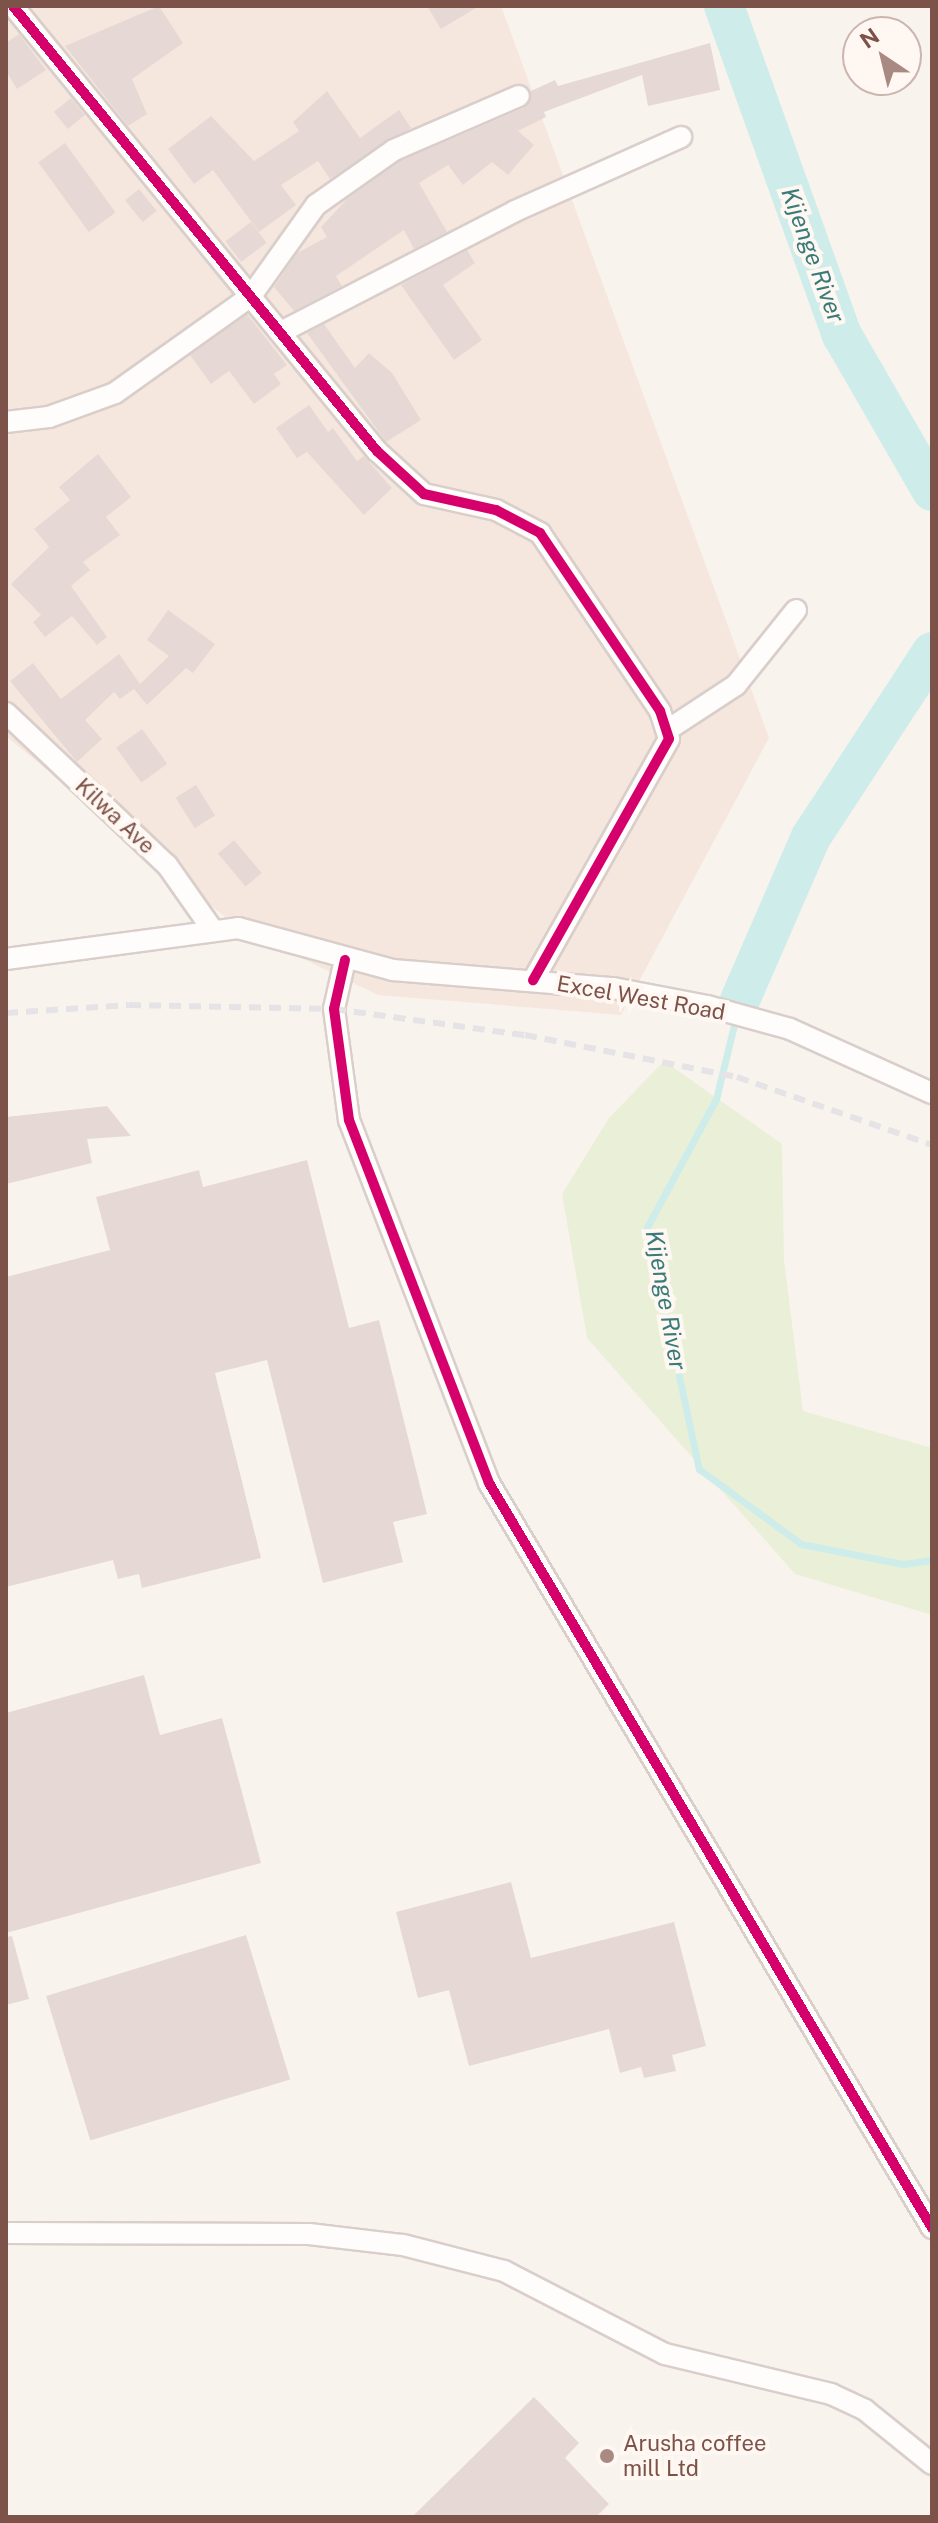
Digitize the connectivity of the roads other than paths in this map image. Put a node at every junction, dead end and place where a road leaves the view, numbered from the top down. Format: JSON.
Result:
{"nodes":[{"id":1,"x":12,"y":14,"type":"edge"},
{"id":2,"x":519,"y":96,"type":"dead end"},
{"id":3,"x":681,"y":137,"type":"dead end"},
{"id":4,"x":251,"y":296,"type":"junction"},
{"id":5,"x":281,"y":332,"type":"junction"},
{"id":6,"x":6,"y":422,"type":"edge"},
{"id":7,"x":796,"y":610,"type":"dead end"},
{"id":8,"x":6,"y":713,"type":"edge"},
{"id":9,"x":669,"y":729,"type":"junction"},
{"id":10,"x":212,"y":929,"type":"junction"},
{"id":11,"x":6,"y":959,"type":"edge"},
{"id":12,"x":345,"y":960,"type":"junction"},
{"id":13,"x":533,"y":980,"type":"junction"},
{"id":14,"x":932,"y":1093,"type":"edge"},
{"id":15,"x":932,"y":2228,"type":"edge"},
{"id":16,"x":6,"y":2233,"type":"edge"},
{"id":17,"x":932,"y":2464,"type":"edge"}],
"edges":[{"from":1,"to":4,"type":"street"},
{"from":2,"to":4,"type":"street"},
{"from":3,"to":5,"type":"street"},
{"from":4,"to":5,"type":"street"},
{"from":4,"to":6,"type":"street"},
{"from":5,"to":9,"type":"street"},
{"from":7,"to":9,"type":"street"},
{"from":8,"to":10,"type":"street","name":"Kilwa Ave"},
{"from":9,"to":13,"type":"street"},
{"from":10,"to":11,"type":"street","name":"Excel West Road"},
{"from":10,"to":12,"type":"street","name":"Excel West Road"},
{"from":12,"to":13,"type":"street","name":"Excel West Road"},
{"from":12,"to":15,"type":"street"},
{"from":13,"to":14,"type":"street","name":"Excel West Road"},
{"from":16,"to":17,"type":"street"}]}
